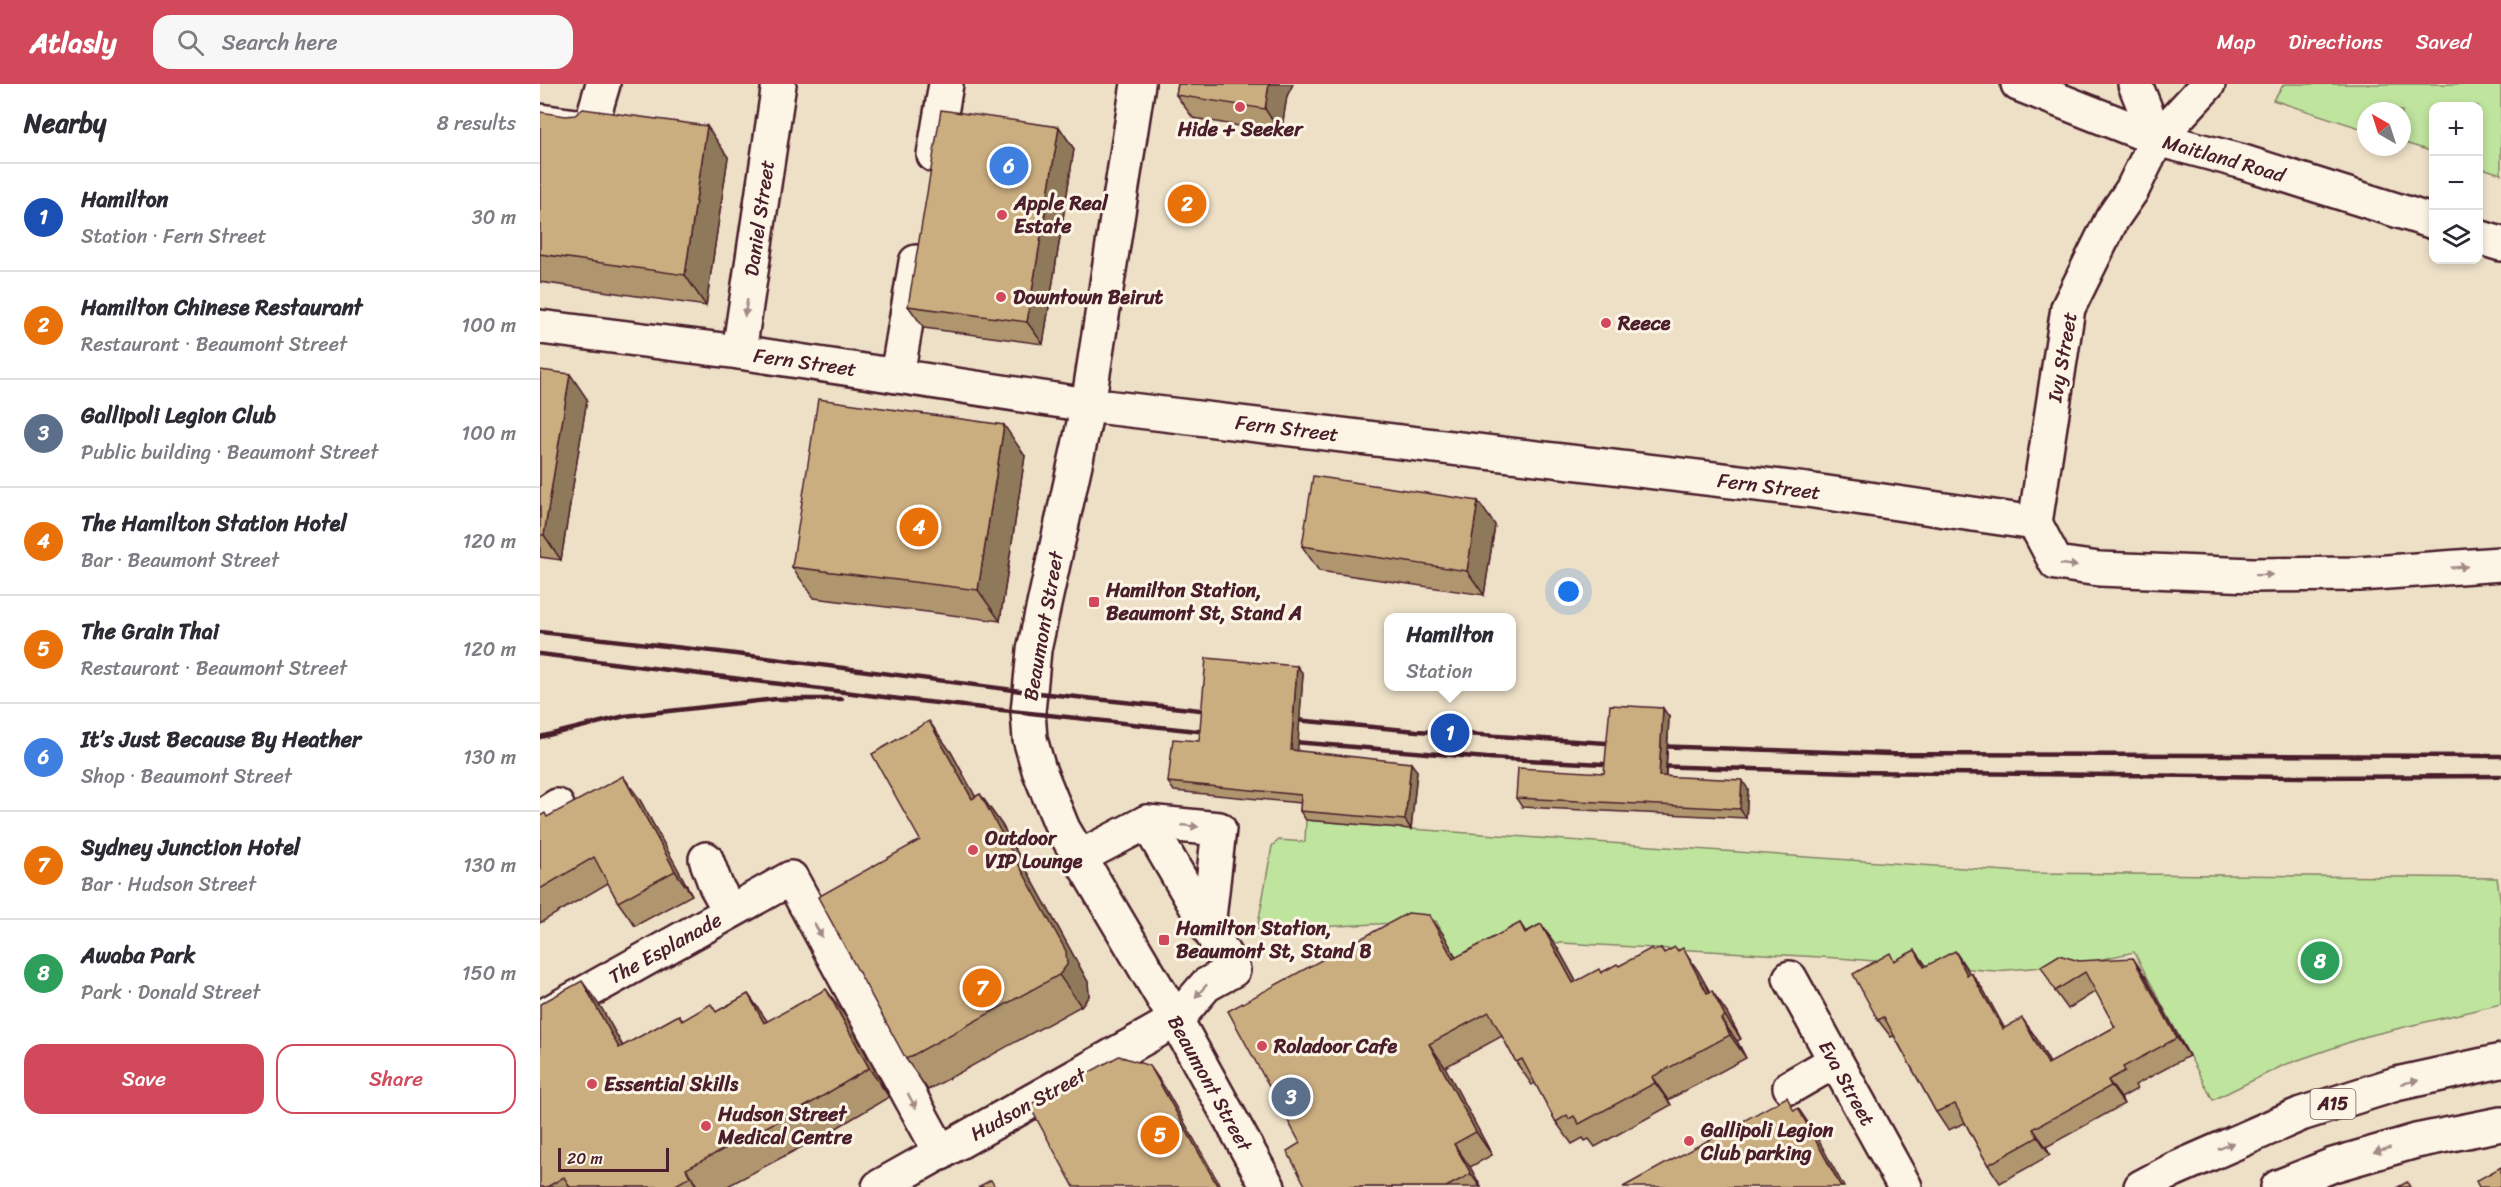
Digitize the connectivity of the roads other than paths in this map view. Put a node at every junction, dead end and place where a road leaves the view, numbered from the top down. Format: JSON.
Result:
{"nodes":[{"id":1,"x":603,"y":84,"type":"edge"},
{"id":2,"x":779,"y":84,"type":"edge"},
{"id":3,"x":946,"y":84,"type":"edge"},
{"id":4,"x":1138,"y":84,"type":"edge"},
{"id":5,"x":2018,"y":84,"type":"edge"},
{"id":6,"x":2134,"y":84,"type":"edge"},
{"id":7,"x":2208,"y":84,"type":"edge"},
{"id":8,"x":540,"y":121,"type":"edge"},
{"id":9,"x":2157,"y":139,"type":"junction"},
{"id":10,"x":929,"y":189,"type":"edge"},
{"id":11,"x":2429,"y":221,"type":"edge"},
{"id":12,"x":921,"y":235,"type":"edge"},
{"id":13,"x":2483,"y":239,"type":"edge"},
{"id":14,"x":2501,"y":244,"type":"edge"},
{"id":15,"x":540,"y":327,"type":"edge"},
{"id":16,"x":739,"y":352,"type":"junction"},
{"id":17,"x":897,"y":376,"type":"junction"},
{"id":18,"x":1088,"y":405,"type":"junction"},
{"id":19,"x":2035,"y":523,"type":"junction"},
{"id":20,"x":2501,"y":564,"type":"edge"},
{"id":21,"x":1147,"y":822,"type":"junction"},
{"id":22,"x":1078,"y":858,"type":"junction"},
{"id":23,"x":706,"y":859,"type":"dead end"},
{"id":24,"x":730,"y":911,"type":"junction"},
{"id":25,"x":1208,"y":927,"type":"junction"},
{"id":26,"x":1790,"y":978,"type":"dead end"},
{"id":27,"x":540,"y":1018,"type":"edge"},
{"id":28,"x":1176,"y":1020,"type":"junction"},
{"id":29,"x":1835,"y":1061,"type":"junction"},
{"id":30,"x":2501,"y":1061,"type":"edge"},
{"id":31,"x":1790,"y":1087,"type":"dead end"},
{"id":32,"x":2501,"y":1124,"type":"edge"},
{"id":33,"x":941,"y":1153,"type":"junction"},
{"id":34,"x":879,"y":1187,"type":"edge"},
{"id":35,"x":1268,"y":1187,"type":"edge"},
{"id":36,"x":1905,"y":1187,"type":"edge"},
{"id":37,"x":2141,"y":1187,"type":"edge"},
{"id":38,"x":2278,"y":1187,"type":"edge"}],
"edges":[{"from":1,"to":8,"type":"main road"},
{"from":2,"to":16,"type":"main road","name":"Daniel Street","one_way":true},
{"from":3,"to":10,"type":"main road"},
{"from":4,"to":18,"type":"main road","name":"Beaumont Street"},
{"from":5,"to":9,"type":"main road","name":"Maitland Road"},
{"from":6,"to":9,"type":"main road"},
{"from":7,"to":9,"type":"main road","name":"Ivy Street"},
{"from":9,"to":11,"type":"main road","name":"Maitland Road"},
{"from":9,"to":19,"type":"main road","name":"Ivy Street"},
{"from":12,"to":17,"type":"main road"},
{"from":13,"to":14,"type":"main road"},
{"from":15,"to":16,"type":"main road","name":"Fern Street"},
{"from":16,"to":17,"type":"main road","name":"Fern Street"},
{"from":17,"to":18,"type":"main road","name":"Fern Street"},
{"from":18,"to":19,"type":"main road","name":"Fern Street"},
{"from":18,"to":22,"type":"main road","name":"Beaumont Street"},
{"from":19,"to":20,"type":"main road","one_way":true},
{"from":21,"to":22,"type":"main road"},
{"from":21,"to":25,"type":"main road"},
{"from":21,"to":25,"type":"main road","one_way":true},
{"from":22,"to":28,"type":"main road","name":"Beaumont Street"},
{"from":23,"to":24,"type":"main road"},
{"from":24,"to":27,"type":"main road","name":"The Esplanade"},
{"from":24,"to":33,"type":"main road","name":"The Esplanade","one_way":true},
{"from":25,"to":28,"type":"main road","name":"Hudson Street","one_way":true},
{"from":26,"to":29,"type":"main road","name":"Eva Street"},
{"from":28,"to":33,"type":"main road","name":"Hudson Street"},
{"from":28,"to":35,"type":"main road","name":"Beaumont Street"},
{"from":29,"to":31,"type":"main road"},
{"from":29,"to":36,"type":"main road","name":"Eva Street"},
{"from":37,"to":30,"type":"main road","number":"A15","one_way":true},
{"from":32,"to":38,"type":"main road","one_way":true},
{"from":33,"to":34,"type":"main road","name":"Hudson Street"}]}
